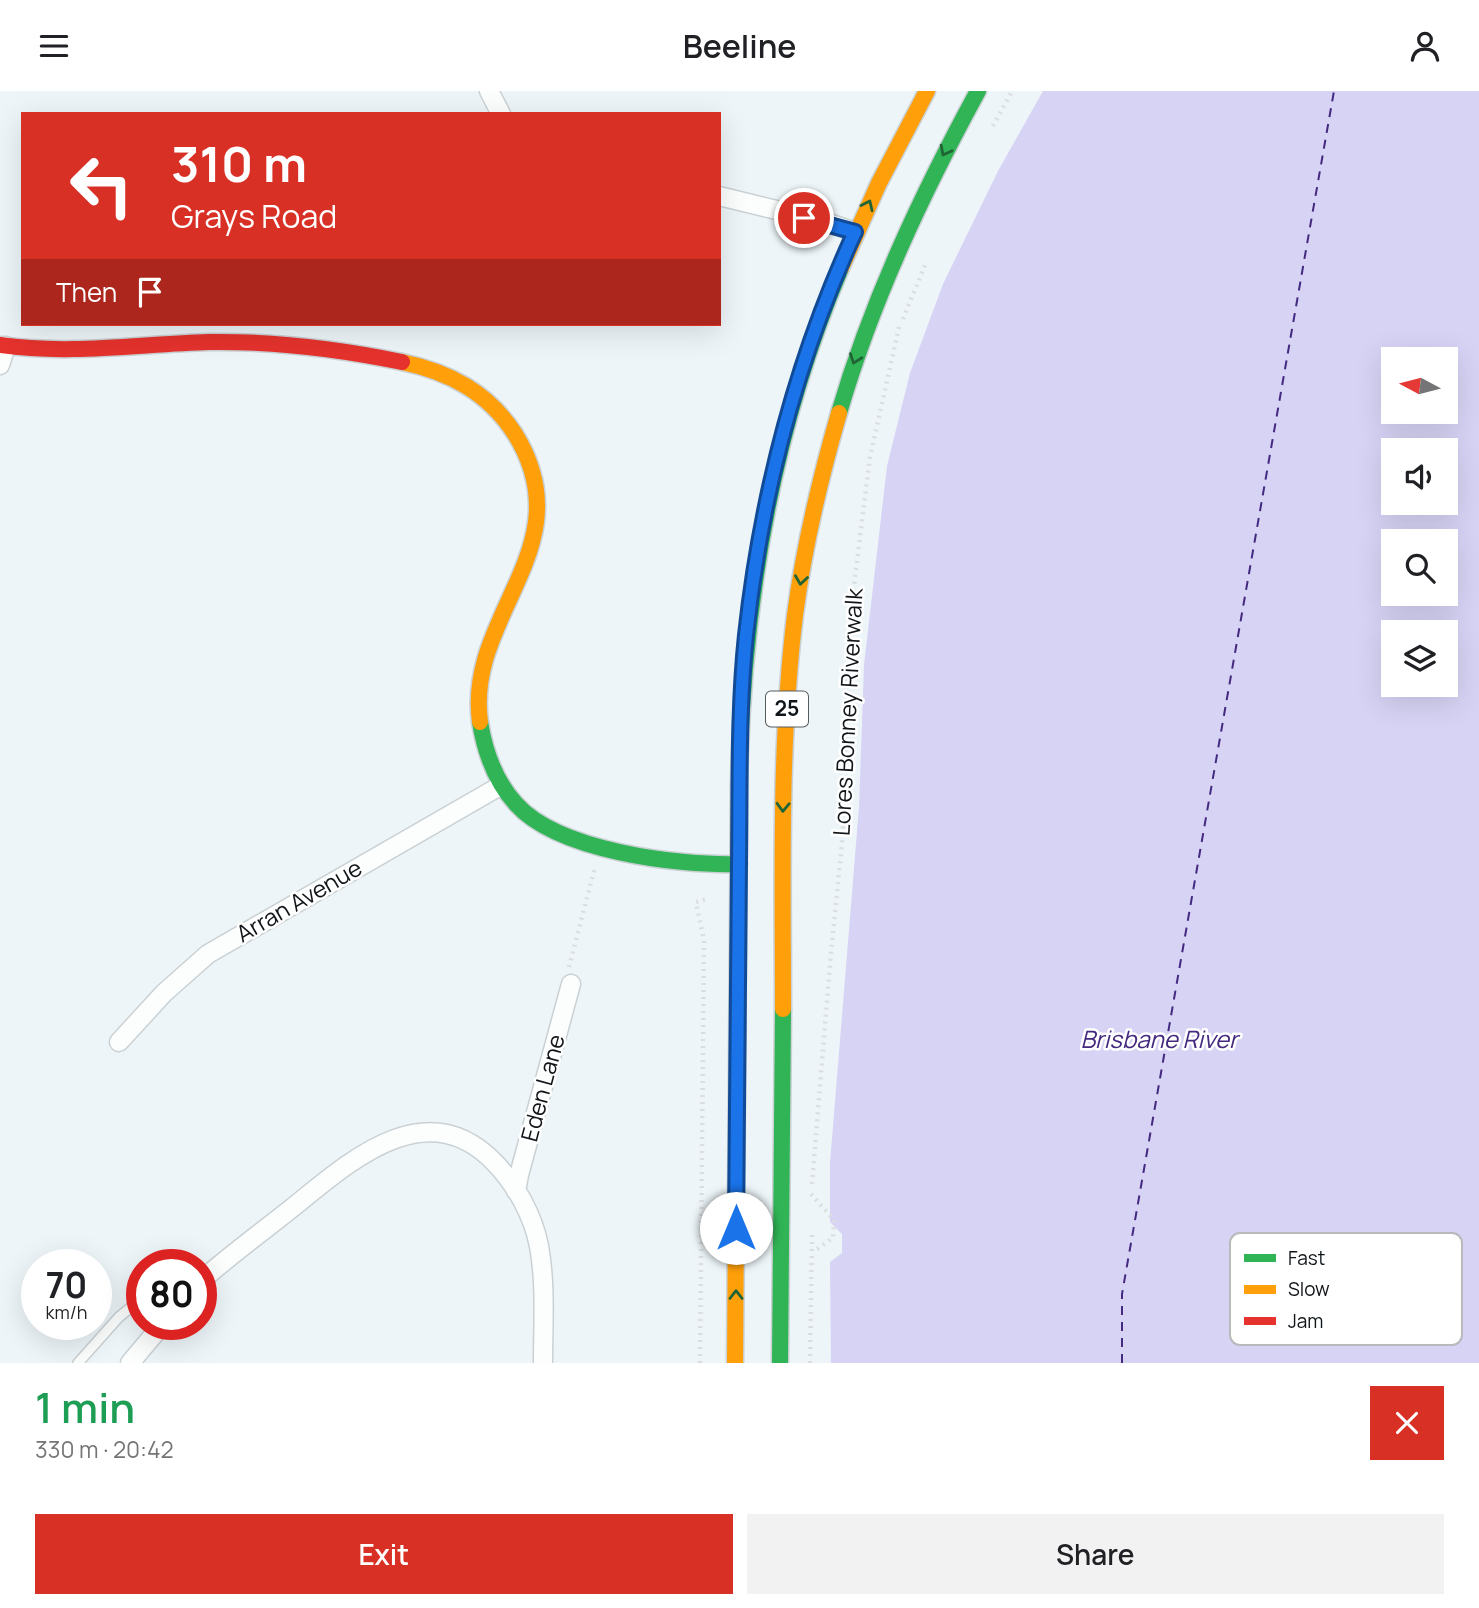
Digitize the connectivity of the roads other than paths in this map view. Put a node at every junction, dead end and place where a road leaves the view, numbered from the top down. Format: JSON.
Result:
{"nodes":[{"id":1,"x":489,"y":91,"type":"edge"},
{"id":2,"x":927,"y":91,"type":"edge"},
{"id":3,"x":978,"y":91,"type":"edge"},
{"id":4,"x":500,"y":112,"type":"edge"},
{"id":5,"x":721,"y":196,"type":"edge"},
{"id":6,"x":855,"y":232,"type":"junction"},
{"id":7,"x":3,"y":345,"type":"edge"},
{"id":8,"x":0,"y":365,"type":"edge"},
{"id":9,"x":500,"y":786,"type":"junction"},
{"id":10,"x":739,"y":864,"type":"junction"},
{"id":11,"x":569,"y":979,"type":"road end"},
{"id":12,"x":119,"y":1042,"type":"dead end"},
{"id":13,"x":516,"y":1191,"type":"junction"},
{"id":14,"x":217,"y":1268,"type":"edge"},
{"id":15,"x":126,"y":1311,"type":"edge"},
{"id":16,"x":149,"y":1340,"type":"edge"},
{"id":17,"x":78,"y":1363,"type":"edge"},
{"id":18,"x":130,"y":1363,"type":"edge"},
{"id":19,"x":543,"y":1363,"type":"edge"},
{"id":20,"x":735,"y":1363,"type":"edge"},
{"id":21,"x":780,"y":1363,"type":"edge"}],
"edges":[{"from":1,"to":4,"type":"street"},
{"from":6,"to":2,"type":"main road","number":"25","one_way":true},
{"from":3,"to":21,"type":"main road","number":"25","one_way":true},
{"from":5,"to":6,"type":"street"},
{"from":6,"to":10,"type":"main road","number":"25"},
{"from":7,"to":8,"type":"street"},
{"from":7,"to":9,"type":"main road"},
{"from":9,"to":10,"type":"main road"},
{"from":9,"to":12,"type":"street","name":"Arran Avenue"},
{"from":20,"to":10,"type":"main road","number":"25","one_way":true},
{"from":11,"to":13,"type":"street","name":"Eden Lane"},
{"from":13,"to":14,"type":"street"},
{"from":13,"to":19,"type":"street"},
{"from":15,"to":17,"type":"lane"},
{"from":16,"to":18,"type":"street"}]}
